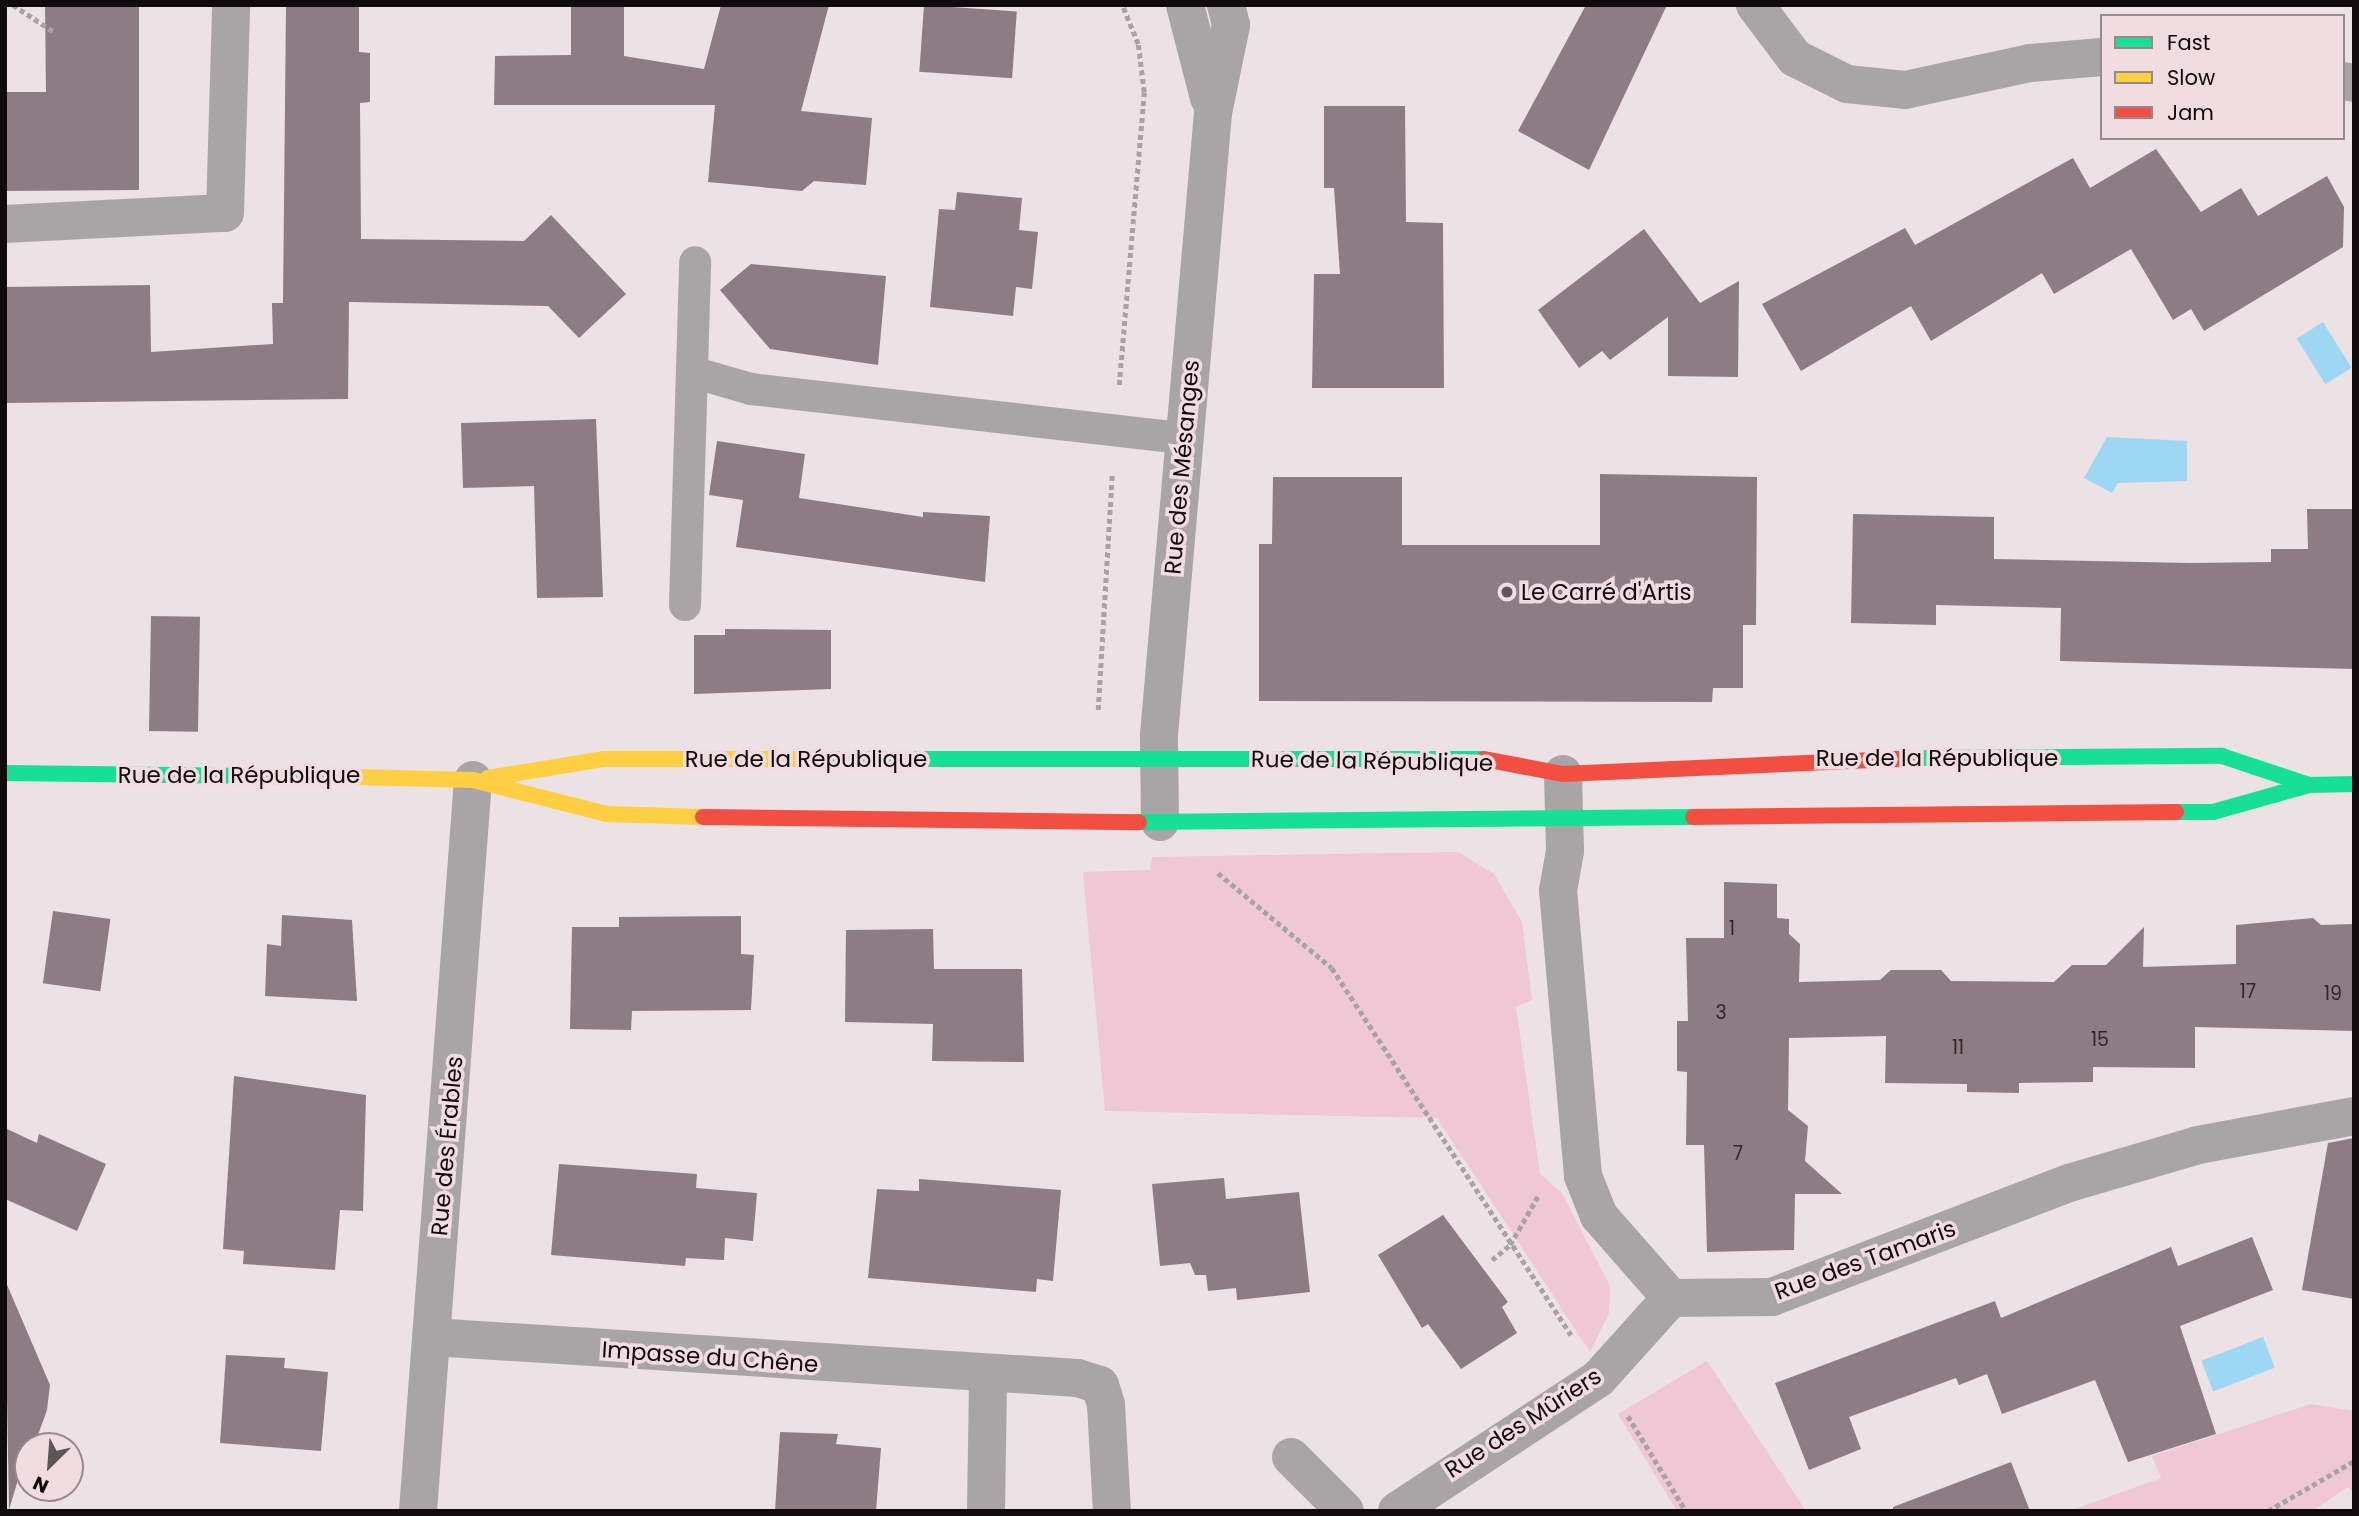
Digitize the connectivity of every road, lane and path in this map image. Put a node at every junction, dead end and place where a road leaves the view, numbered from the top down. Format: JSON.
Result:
{"nodes":[{"id":1,"x":13,"y":5,"type":"edge"},
{"id":2,"x":231,"y":5,"type":"edge"},
{"id":3,"x":1122,"y":5,"type":"edge"},
{"id":4,"x":1185,"y":5,"type":"edge"},
{"id":5,"x":1226,"y":5,"type":"edge"},
{"id":6,"x":1755,"y":5,"type":"edge"},
{"id":7,"x":56,"y":33,"type":"dead end"},
{"id":8,"x":2100,"y":57,"type":"edge"},
{"id":9,"x":1213,"y":113,"type":"junction"},
{"id":10,"x":5,"y":224,"type":"edge"},
{"id":11,"x":695,"y":262,"type":"dead end"},
{"id":12,"x":692,"y":372,"type":"junction"},
{"id":13,"x":1114,"y":430,"type":"junction"},
{"id":14,"x":1184,"y":438,"type":"junction"},
{"id":15,"x":685,"y":605,"type":"dead end"},
{"id":16,"x":1097,"y":722,"type":"dead end"},
{"id":17,"x":1160,"y":758,"type":"junction"},
{"id":18,"x":5,"y":773,"type":"edge"},
{"id":19,"x":1563,"y":774,"type":"junction"},
{"id":20,"x":472,"y":780,"type":"junction"},
{"id":21,"x":2354,"y":784,"type":"edge"},
{"id":22,"x":2309,"y":785,"type":"junction"},
{"id":23,"x":1160,"y":822,"type":"junction"},
{"id":24,"x":1565,"y":834,"type":"junction"},
{"id":25,"x":1210,"y":865,"type":"dead end"},
{"id":26,"x":2354,"y":1116,"type":"edge"},
{"id":27,"x":1583,"y":1175,"type":"junction"},
{"id":28,"x":1510,"y":1245,"type":"junction"},
{"id":29,"x":1492,"y":1260,"type":"dead end"},
{"id":30,"x":1671,"y":1298,"type":"junction"},
{"id":31,"x":432,"y":1337,"type":"junction"},
{"id":32,"x":1578,"y":1345,"type":"dead end"},
{"id":33,"x":988,"y":1377,"type":"junction"},
{"id":34,"x":1625,"y":1412,"type":"dead end"},
{"id":35,"x":1291,"y":1457,"type":"dead end"},
{"id":36,"x":2354,"y":1461,"type":"edge"},
{"id":37,"x":418,"y":1511,"type":"edge"},
{"id":38,"x":986,"y":1511,"type":"edge"},
{"id":39,"x":1112,"y":1511,"type":"edge"},
{"id":40,"x":1345,"y":1511,"type":"edge"},
{"id":41,"x":1397,"y":1511,"type":"edge"},
{"id":42,"x":1686,"y":1511,"type":"edge"},
{"id":43,"x":2267,"y":1511,"type":"edge"}],
"edges":[{"from":1,"to":7,"type":"path"},
{"from":2,"to":10,"type":"street"},
{"from":3,"to":13,"type":"path"},
{"from":4,"to":9,"type":"street","name":"Rue des Mésanges"},
{"from":5,"to":9,"type":"street","name":"Rue des Mésanges"},
{"from":6,"to":8,"type":"street"},
{"from":9,"to":14,"type":"street","name":"Rue des Mésanges"},
{"from":11,"to":12,"type":"lane"},
{"from":12,"to":13,"type":"lane"},
{"from":12,"to":15,"type":"lane"},
{"from":13,"to":14,"type":"lane"},
{"from":13,"to":16,"type":"path"},
{"from":14,"to":17,"type":"street","name":"Rue des Mésanges"},
{"from":17,"to":19,"type":"street","name":"Rue de la République"},
{"from":17,"to":20,"type":"street","name":"Rue de la République"},
{"from":17,"to":23,"type":"street","name":"Rue des Mésanges"},
{"from":18,"to":20,"type":"street","name":"Rue de la République"},
{"from":19,"to":22,"type":"street","name":"Rue de la République"},
{"from":19,"to":24,"type":"street"},
{"from":20,"to":23,"type":"street","name":"Rue de la République"},
{"from":20,"to":31,"type":"street","name":"Rue des Érables"},
{"from":21,"to":22,"type":"street","name":"Rue de la République"},
{"from":22,"to":24,"type":"street","name":"Rue de la République"},
{"from":23,"to":24,"type":"street","name":"Rue de la République"},
{"from":24,"to":27,"type":"street"},
{"from":25,"to":28,"type":"path"},
{"from":26,"to":30,"type":"street","name":"Rue des Tamaris"},
{"from":27,"to":28,"type":"path"},
{"from":27,"to":30,"type":"street"},
{"from":28,"to":29,"type":"path"},
{"from":28,"to":32,"type":"path"},
{"from":30,"to":41,"type":"street","name":"Rue des Mûriers"},
{"from":31,"to":33,"type":"street","name":"Impasse du Chêne"},
{"from":31,"to":37,"type":"street","name":"Rue des Érables"},
{"from":33,"to":38,"type":"street"},
{"from":33,"to":39,"type":"street","name":"Impasse du Chêne"},
{"from":34,"to":42,"type":"path"},
{"from":35,"to":40,"type":"street"},
{"from":36,"to":43,"type":"path"}]}
